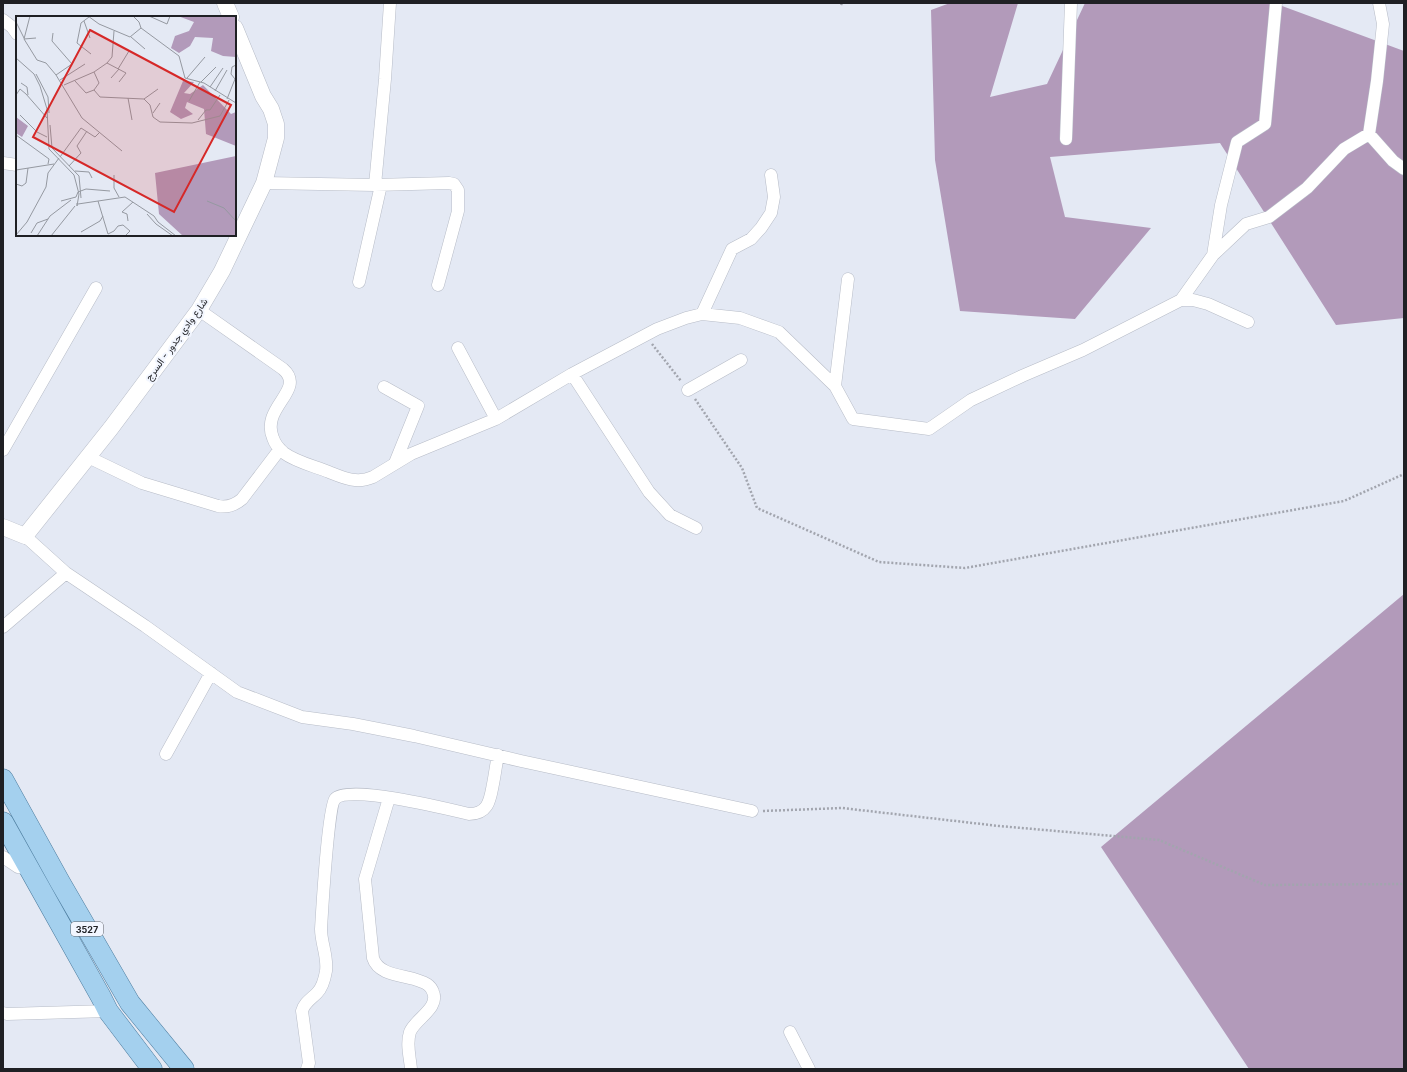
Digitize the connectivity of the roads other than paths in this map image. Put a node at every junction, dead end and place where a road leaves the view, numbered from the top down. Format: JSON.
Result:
{"nodes":[{"id":1,"x":225,"y":3,"type":"edge"},
{"id":2,"x":390,"y":3,"type":"edge"},
{"id":3,"x":1071,"y":3,"type":"edge"},
{"id":4,"x":1276,"y":3,"type":"edge"},
{"id":5,"x":1379,"y":3,"type":"edge"},
{"id":6,"x":230,"y":16,"type":"edge"},
{"id":7,"x":3,"y":20,"type":"edge"},
{"id":8,"x":236,"y":30,"type":"edge"},
{"id":9,"x":16,"y":33,"type":"edge"},
{"id":10,"x":1368,"y":134,"type":"junction"},
{"id":11,"x":1066,"y":139,"type":"dead end"},
{"id":12,"x":3,"y":163,"type":"edge"},
{"id":13,"x":16,"y":165,"type":"edge"},
{"id":14,"x":1404,"y":168,"type":"edge"},
{"id":15,"x":771,"y":175,"type":"dead end"},
{"id":16,"x":264,"y":183,"type":"junction"},
{"id":17,"x":378,"y":185,"type":"junction"},
{"id":18,"x":1213,"y":255,"type":"junction"},
{"id":19,"x":848,"y":279,"type":"dead end"},
{"id":20,"x":359,"y":282,"type":"dead end"},
{"id":21,"x":438,"y":285,"type":"dead end"},
{"id":22,"x":96,"y":288,"type":"dead end"},
{"id":23,"x":1181,"y":300,"type":"junction"},
{"id":24,"x":199,"y":310,"type":"junction"},
{"id":25,"x":702,"y":314,"type":"junction"},
{"id":26,"x":1248,"y":322,"type":"dead end"},
{"id":27,"x":458,"y":348,"type":"dead end"},
{"id":28,"x":741,"y":360,"type":"dead end"},
{"id":29,"x":572,"y":374,"type":"junction"},
{"id":30,"x":835,"y":386,"type":"junction"},
{"id":31,"x":384,"y":387,"type":"dead end"},
{"id":32,"x":688,"y":390,"type":"road end"},
{"id":33,"x":496,"y":418,"type":"junction"},
{"id":34,"x":280,"y":449,"type":"junction"},
{"id":35,"x":3,"y":450,"type":"edge"},
{"id":36,"x":88,"y":457,"type":"junction"},
{"id":37,"x":395,"y":463,"type":"junction"},
{"id":38,"x":3,"y":527,"type":"edge"},
{"id":39,"x":696,"y":528,"type":"dead end"},
{"id":40,"x":24,"y":536,"type":"junction"},
{"id":41,"x":66,"y":573,"type":"junction"},
{"id":42,"x":3,"y":627,"type":"edge"},
{"id":43,"x":211,"y":673,"type":"junction"},
{"id":44,"x":166,"y":754,"type":"dead end"},
{"id":45,"x":498,"y":756,"type":"junction"},
{"id":46,"x":3,"y":779,"type":"edge"},
{"id":47,"x":389,"y":798,"type":"junction"},
{"id":48,"x":752,"y":811,"type":"road end"},
{"id":49,"x":3,"y":822,"type":"edge"},
{"id":50,"x":3,"y":857,"type":"edge"},
{"id":51,"x":30,"y":869,"type":"junction"},
{"id":52,"x":108,"y":1011,"type":"junction"},
{"id":53,"x":3,"y":1013,"type":"edge"},
{"id":54,"x":790,"y":1032,"type":"dead end"},
{"id":55,"x":152,"y":1069,"type":"edge"},
{"id":56,"x":184,"y":1069,"type":"edge"},
{"id":57,"x":307,"y":1069,"type":"edge"},
{"id":58,"x":412,"y":1069,"type":"edge"},
{"id":59,"x":810,"y":1069,"type":"edge"}],
"edges":[{"from":1,"to":6,"type":"street"},
{"from":2,"to":17,"type":"street"},
{"from":3,"to":11,"type":"street"},
{"from":4,"to":18,"type":"street"},
{"from":5,"to":10,"type":"street"},
{"from":7,"to":9,"type":"street"},
{"from":8,"to":16,"type":"street","name":"شارع وادي جدور - السرج"},
{"from":10,"to":14,"type":"street"},
{"from":10,"to":18,"type":"street"},
{"from":12,"to":13,"type":"street"},
{"from":15,"to":25,"type":"street"},
{"from":16,"to":17,"type":"street"},
{"from":16,"to":24,"type":"street","name":"شارع وادي جدور - السرج"},
{"from":17,"to":20,"type":"street"},
{"from":17,"to":21,"type":"street"},
{"from":18,"to":23,"type":"street"},
{"from":19,"to":30,"type":"street"},
{"from":22,"to":35,"type":"street"},
{"from":23,"to":26,"type":"street"},
{"from":23,"to":30,"type":"street"},
{"from":24,"to":34,"type":"street"},
{"from":24,"to":36,"type":"street","name":"شارع وادي جدور - السرج"},
{"from":25,"to":29,"type":"street"},
{"from":25,"to":30,"type":"street"},
{"from":27,"to":33,"type":"street"},
{"from":28,"to":32,"type":"street"},
{"from":29,"to":33,"type":"street"},
{"from":29,"to":39,"type":"street"},
{"from":31,"to":37,"type":"street"},
{"from":33,"to":37,"type":"street"},
{"from":34,"to":36,"type":"street"},
{"from":34,"to":37,"type":"street"},
{"from":36,"to":40,"type":"street","name":"شارع وادي جدور - السرج"},
{"from":38,"to":40,"type":"street"},
{"from":40,"to":41,"type":"street"},
{"from":41,"to":42,"type":"street"},
{"from":41,"to":43,"type":"street"},
{"from":43,"to":44,"type":"street"},
{"from":43,"to":45,"type":"street"},
{"from":45,"to":47,"type":"street"},
{"from":45,"to":48,"type":"street"},
{"from":46,"to":56,"type":"main road","number":"3527"},
{"from":47,"to":57,"type":"street"},
{"from":47,"to":58,"type":"street"},
{"from":49,"to":51,"type":"main road"},
{"from":50,"to":51,"type":"street"},
{"from":51,"to":52,"type":"main road"},
{"from":52,"to":53,"type":"street"},
{"from":52,"to":55,"type":"main road"},
{"from":54,"to":59,"type":"street"}]}
